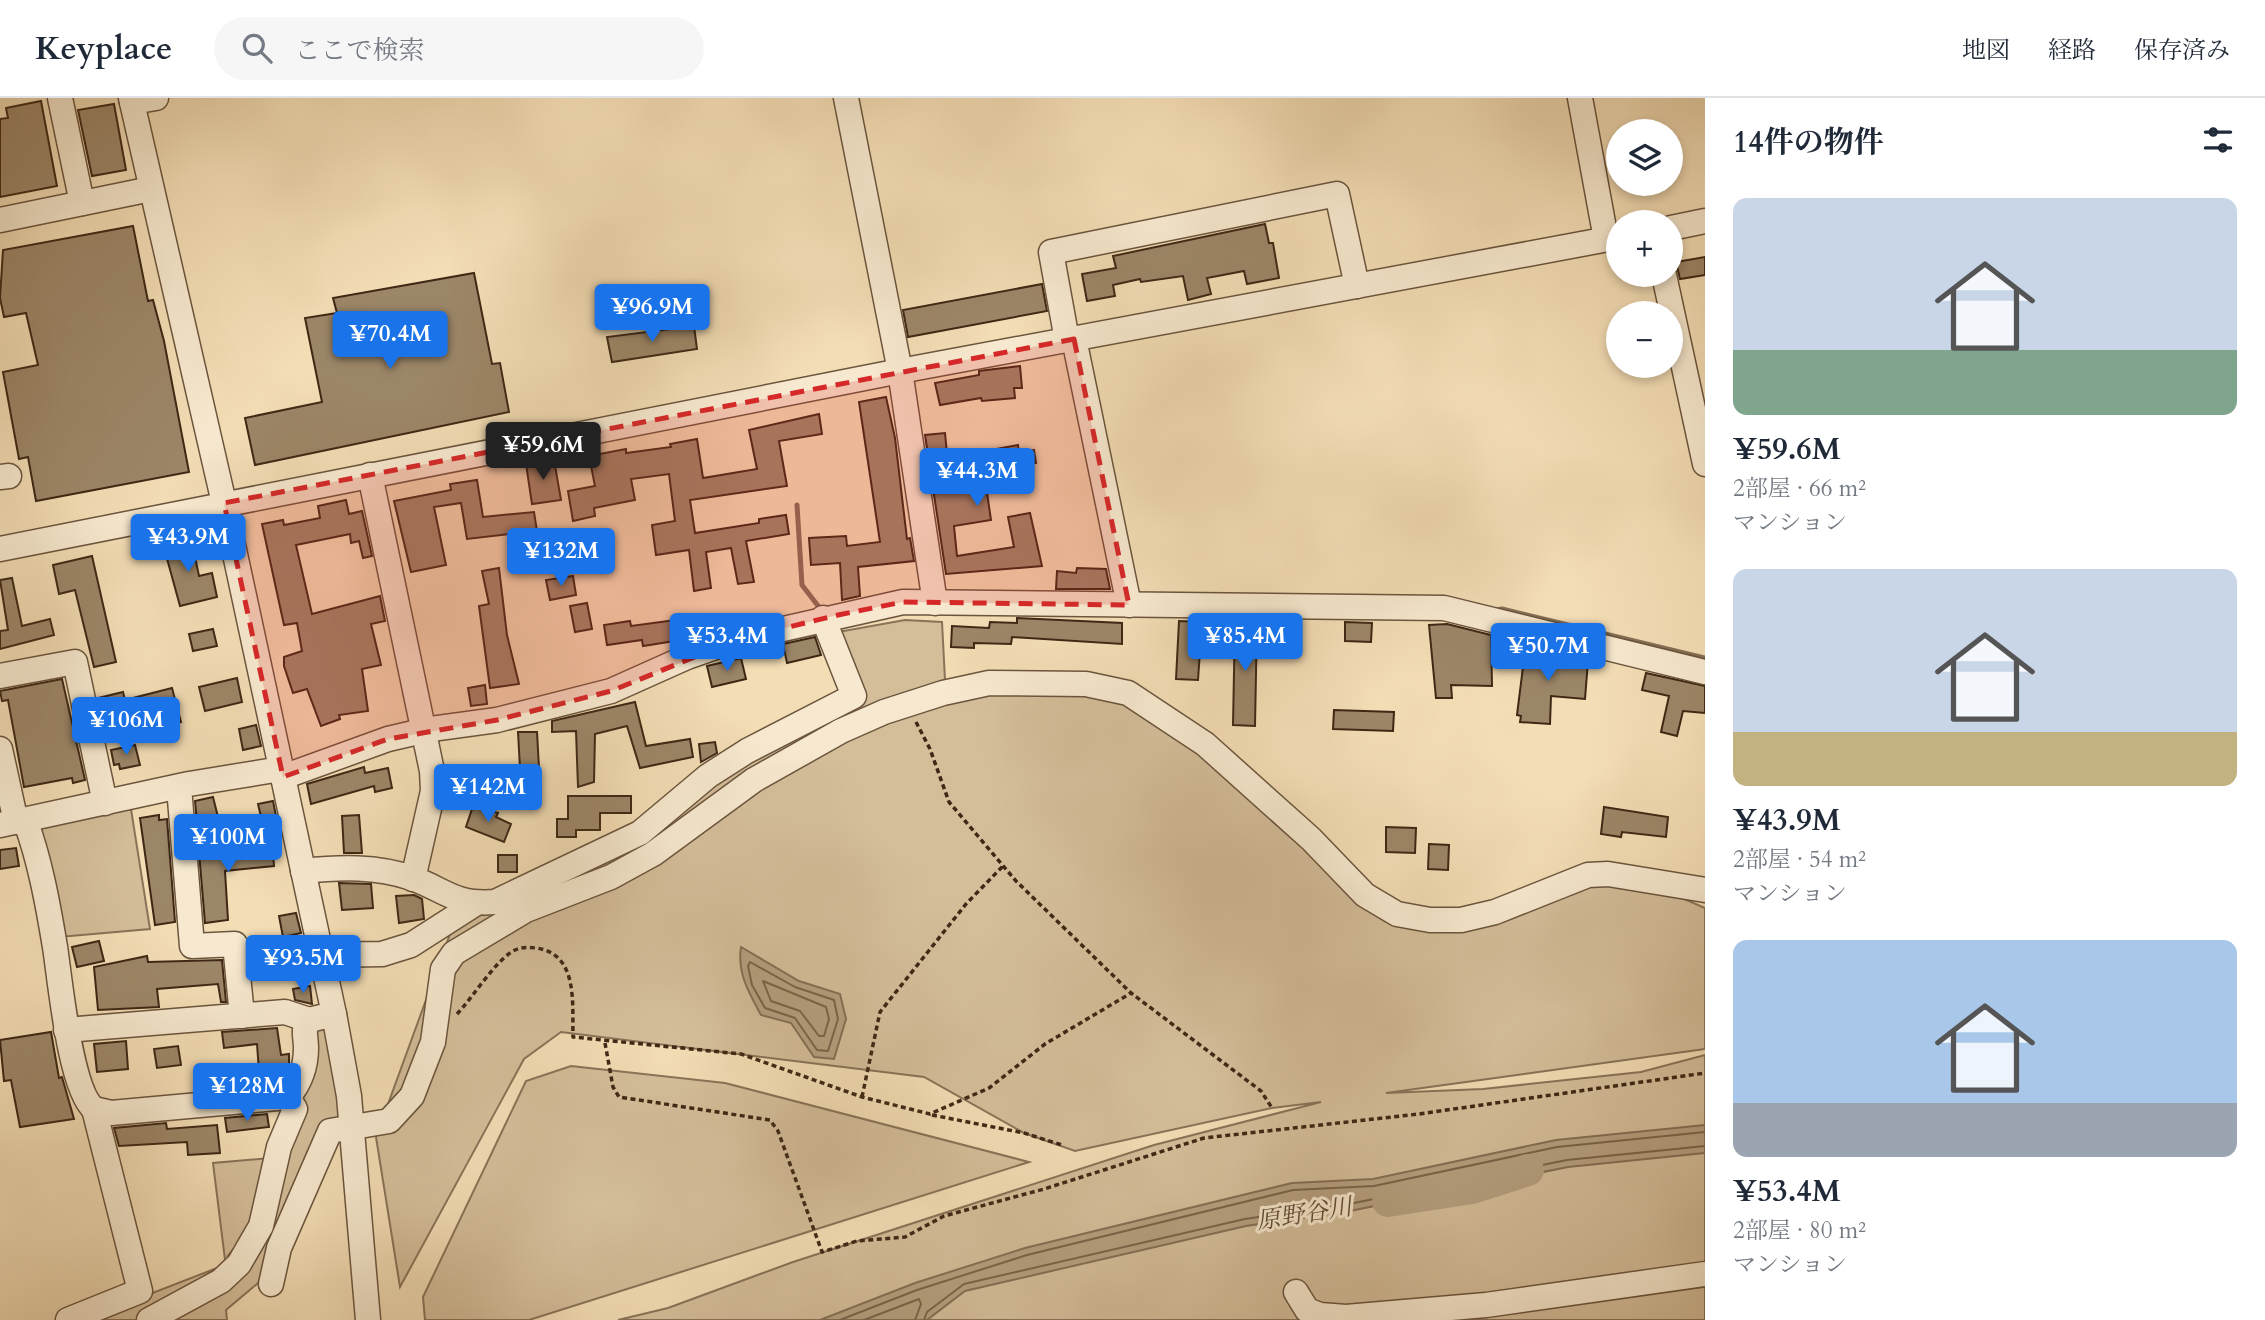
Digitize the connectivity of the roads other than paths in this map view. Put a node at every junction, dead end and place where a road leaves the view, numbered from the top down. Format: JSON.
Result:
{"nodes":[{"id":1,"x":60,"y":98,"type":"edge"},
{"id":2,"x":846,"y":98,"type":"edge"},
{"id":3,"x":1580,"y":98,"type":"edge"},
{"id":4,"x":140,"y":99,"type":"edge"},
{"id":5,"x":151,"y":189,"type":"junction"},
{"id":6,"x":82,"y":203,"type":"junction"},
{"id":7,"x":1606,"y":212,"type":"edge"},
{"id":8,"x":0,"y":220,"type":"edge"},
{"id":9,"x":1705,"y":222,"type":"edge"},
{"id":10,"x":1683,"y":226,"type":"edge"},
{"id":11,"x":1606,"y":239,"type":"edge"},
{"id":12,"x":1357,"y":286,"type":"junction"},
{"id":13,"x":1667,"y":287,"type":"edge"},
{"id":14,"x":1071,"y":340,"type":"junction"},
{"id":15,"x":900,"y":371,"type":"junction"},
{"id":16,"x":1703,"y":448,"type":"edge"},
{"id":17,"x":370,"y":475,"type":"junction"},
{"id":18,"x":224,"y":503,"type":"junction"},
{"id":19,"x":0,"y":549,"type":"edge"},
{"id":20,"x":935,"y":603,"type":"junction"},
{"id":21,"x":1129,"y":605,"type":"junction"},
{"id":22,"x":823,"y":618,"type":"junction"},
{"id":23,"x":1705,"y":672,"type":"edge"},
{"id":24,"x":0,"y":677,"type":"edge"},
{"id":25,"x":989,"y":683,"type":"junction"},
{"id":26,"x":854,"y":696,"type":"junction"},
{"id":27,"x":422,"y":731,"type":"junction"},
{"id":28,"x":0,"y":749,"type":"edge"},
{"id":29,"x":282,"y":773,"type":"junction"},
{"id":30,"x":179,"y":787,"type":"junction"},
{"id":31,"x":106,"y":803,"type":"junction"},
{"id":32,"x":14,"y":822,"type":"edge"},
{"id":33,"x":303,"y":871,"type":"junction"},
{"id":34,"x":1705,"y":878,"type":"edge"},
{"id":35,"x":413,"y":879,"type":"junction"},
{"id":36,"x":1665,"y":884,"type":"junction"},
{"id":37,"x":1705,"y":890,"type":"edge"},
{"id":38,"x":475,"y":904,"type":"junction"},
{"id":39,"x":321,"y":955,"type":"junction"},
{"id":40,"x":439,"y":988,"type":"junction"},
{"id":41,"x":334,"y":1014,"type":"junction"},
{"id":42,"x":243,"y":1016,"type":"junction"},
{"id":43,"x":309,"y":1020,"type":"junction"},
{"id":44,"x":66,"y":1030,"type":"junction"},
{"id":45,"x":288,"y":1097,"type":"junction"},
{"id":46,"x":94,"y":1109,"type":"junction"},
{"id":47,"x":352,"y":1126,"type":"junction"},
{"id":48,"x":261,"y":1226,"type":"junction"},
{"id":49,"x":284,"y":1236,"type":"junction"},
{"id":50,"x":1705,"y":1274,"type":"edge"},
{"id":51,"x":271,"y":1284,"type":"dead end"},
{"id":52,"x":1296,"y":1292,"type":"dead end"},
{"id":53,"x":68,"y":1320,"type":"edge"},
{"id":54,"x":149,"y":1320,"type":"edge"},
{"id":55,"x":368,"y":1320,"type":"edge"}],
"edges":[{"from":1,"to":6,"type":"street"},
{"from":2,"to":15,"type":"street"},
{"from":3,"to":7,"type":"street"},
{"from":4,"to":5,"type":"street"},
{"from":5,"to":6,"type":"street"},
{"from":5,"to":18,"type":"street"},
{"from":6,"to":8,"type":"street"},
{"from":9,"to":10,"type":"street"},
{"from":11,"to":12,"type":"street"},
{"from":12,"to":14,"type":"street"},
{"from":12,"to":14,"type":"street"},
{"from":13,"to":16,"type":"street"},
{"from":14,"to":15,"type":"street"},
{"from":14,"to":21,"type":"street"},
{"from":15,"to":17,"type":"street"},
{"from":15,"to":20,"type":"street"},
{"from":17,"to":18,"type":"street"},
{"from":17,"to":27,"type":"street"},
{"from":18,"to":19,"type":"street"},
{"from":18,"to":29,"type":"street"},
{"from":20,"to":21,"type":"street"},
{"from":20,"to":22,"type":"street"},
{"from":21,"to":23,"type":"street"},
{"from":22,"to":26,"type":"street"},
{"from":22,"to":27,"type":"street"},
{"from":24,"to":31,"type":"street"},
{"from":25,"to":26,"type":"street"},
{"from":25,"to":36,"type":"street"},
{"from":25,"to":40,"type":"street"},
{"from":26,"to":38,"type":"street"},
{"from":27,"to":29,"type":"street"},
{"from":27,"to":35,"type":"street"},
{"from":28,"to":32,"type":"street"},
{"from":29,"to":30,"type":"street"},
{"from":29,"to":33,"type":"street"},
{"from":30,"to":31,"type":"street"},
{"from":30,"to":42,"type":"street"},
{"from":31,"to":32,"type":"street"},
{"from":32,"to":44,"type":"street"},
{"from":33,"to":35,"type":"street"},
{"from":33,"to":39,"type":"street"},
{"from":34,"to":36,"type":"street"},
{"from":35,"to":38,"type":"street"},
{"from":36,"to":37,"type":"street"},
{"from":38,"to":39,"type":"street"},
{"from":38,"to":40,"type":"street"},
{"from":39,"to":41,"type":"street"},
{"from":40,"to":47,"type":"street"},
{"from":41,"to":43,"type":"street"},
{"from":41,"to":47,"type":"street"},
{"from":42,"to":43,"type":"street"},
{"from":42,"to":44,"type":"street"},
{"from":43,"to":45,"type":"street"},
{"from":44,"to":46,"type":"street"},
{"from":45,"to":46,"type":"street"},
{"from":45,"to":48,"type":"street"},
{"from":46,"to":53,"type":"street"},
{"from":47,"to":49,"type":"street"},
{"from":47,"to":55,"type":"street"},
{"from":48,"to":49,"type":"street"},
{"from":48,"to":54,"type":"street"},
{"from":49,"to":51,"type":"street"},
{"from":50,"to":52,"type":"street"}]}
